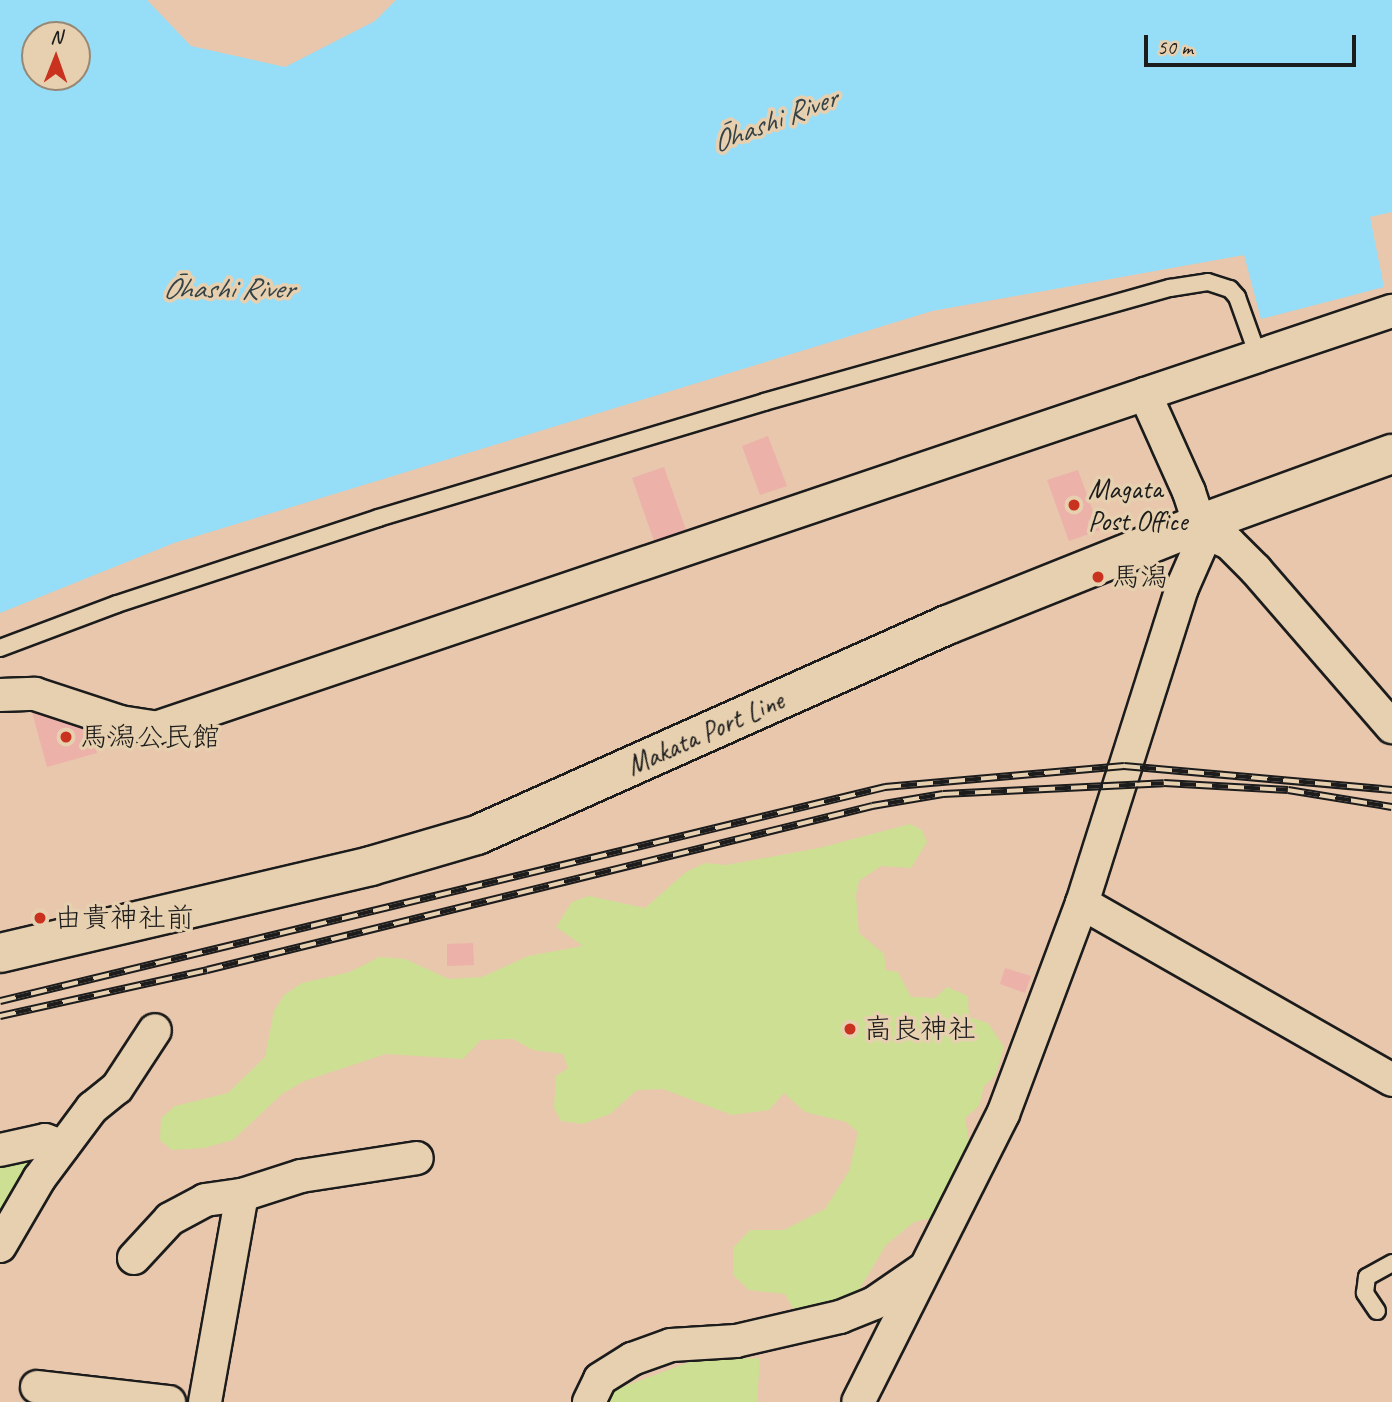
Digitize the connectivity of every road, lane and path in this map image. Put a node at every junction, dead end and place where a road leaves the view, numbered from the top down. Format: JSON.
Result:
{"nodes":[{"id":1,"x":1392,"y":311,"type":"edge"},
{"id":2,"x":1257,"y":353,"type":"junction"},
{"id":3,"x":1145,"y":394,"type":"junction"},
{"id":4,"x":1392,"y":454,"type":"edge"},
{"id":5,"x":1203,"y":527,"type":"junction"},
{"id":6,"x":0,"y":648,"type":"edge"},
{"id":7,"x":0,"y":695,"type":"edge"},
{"id":8,"x":1392,"y":727,"type":"edge"},
{"id":9,"x":1082,"y":903,"type":"junction"},
{"id":10,"x":0,"y":953,"type":"edge"},
{"id":11,"x":155,"y":1030,"type":"dead end"},
{"id":12,"x":1392,"y":1080,"type":"edge"},
{"id":13,"x":62,"y":1146,"type":"junction"},
{"id":14,"x":0,"y":1150,"type":"edge"},
{"id":15,"x":417,"y":1158,"type":"dead end"},
{"id":16,"x":242,"y":1195,"type":"junction"},
{"id":17,"x":0,"y":1246,"type":"edge"},
{"id":18,"x":134,"y":1258,"type":"dead end"},
{"id":19,"x":1392,"y":1263,"type":"edge"},
{"id":20,"x":926,"y":1267,"type":"junction"},
{"id":21,"x":1377,"y":1311,"type":"dead end"},
{"id":22,"x":37,"y":1387,"type":"dead end"},
{"id":23,"x":169,"y":1402,"type":"edge"},
{"id":24,"x":205,"y":1402,"type":"edge"},
{"id":25,"x":589,"y":1402,"type":"edge"},
{"id":26,"x":858,"y":1402,"type":"edge"}],
"edges":[{"from":1,"to":2,"type":"street"},
{"from":2,"to":3,"type":"street"},
{"from":2,"to":6,"type":"lane"},
{"from":3,"to":5,"type":"street"},
{"from":3,"to":7,"type":"street"},
{"from":4,"to":5,"type":"main road","name":"Makata Port Line"},
{"from":5,"to":8,"type":"street"},
{"from":5,"to":9,"type":"street"},
{"from":5,"to":10,"type":"main road","name":"Makata Port Line"},
{"from":9,"to":12,"type":"street"},
{"from":9,"to":20,"type":"street"},
{"from":11,"to":13,"type":"street"},
{"from":13,"to":14,"type":"street"},
{"from":13,"to":17,"type":"street"},
{"from":15,"to":16,"type":"street"},
{"from":16,"to":18,"type":"street"},
{"from":16,"to":24,"type":"street"},
{"from":19,"to":21,"type":"lane"},
{"from":20,"to":25,"type":"street"},
{"from":20,"to":26,"type":"street"},
{"from":22,"to":23,"type":"street"}]}
